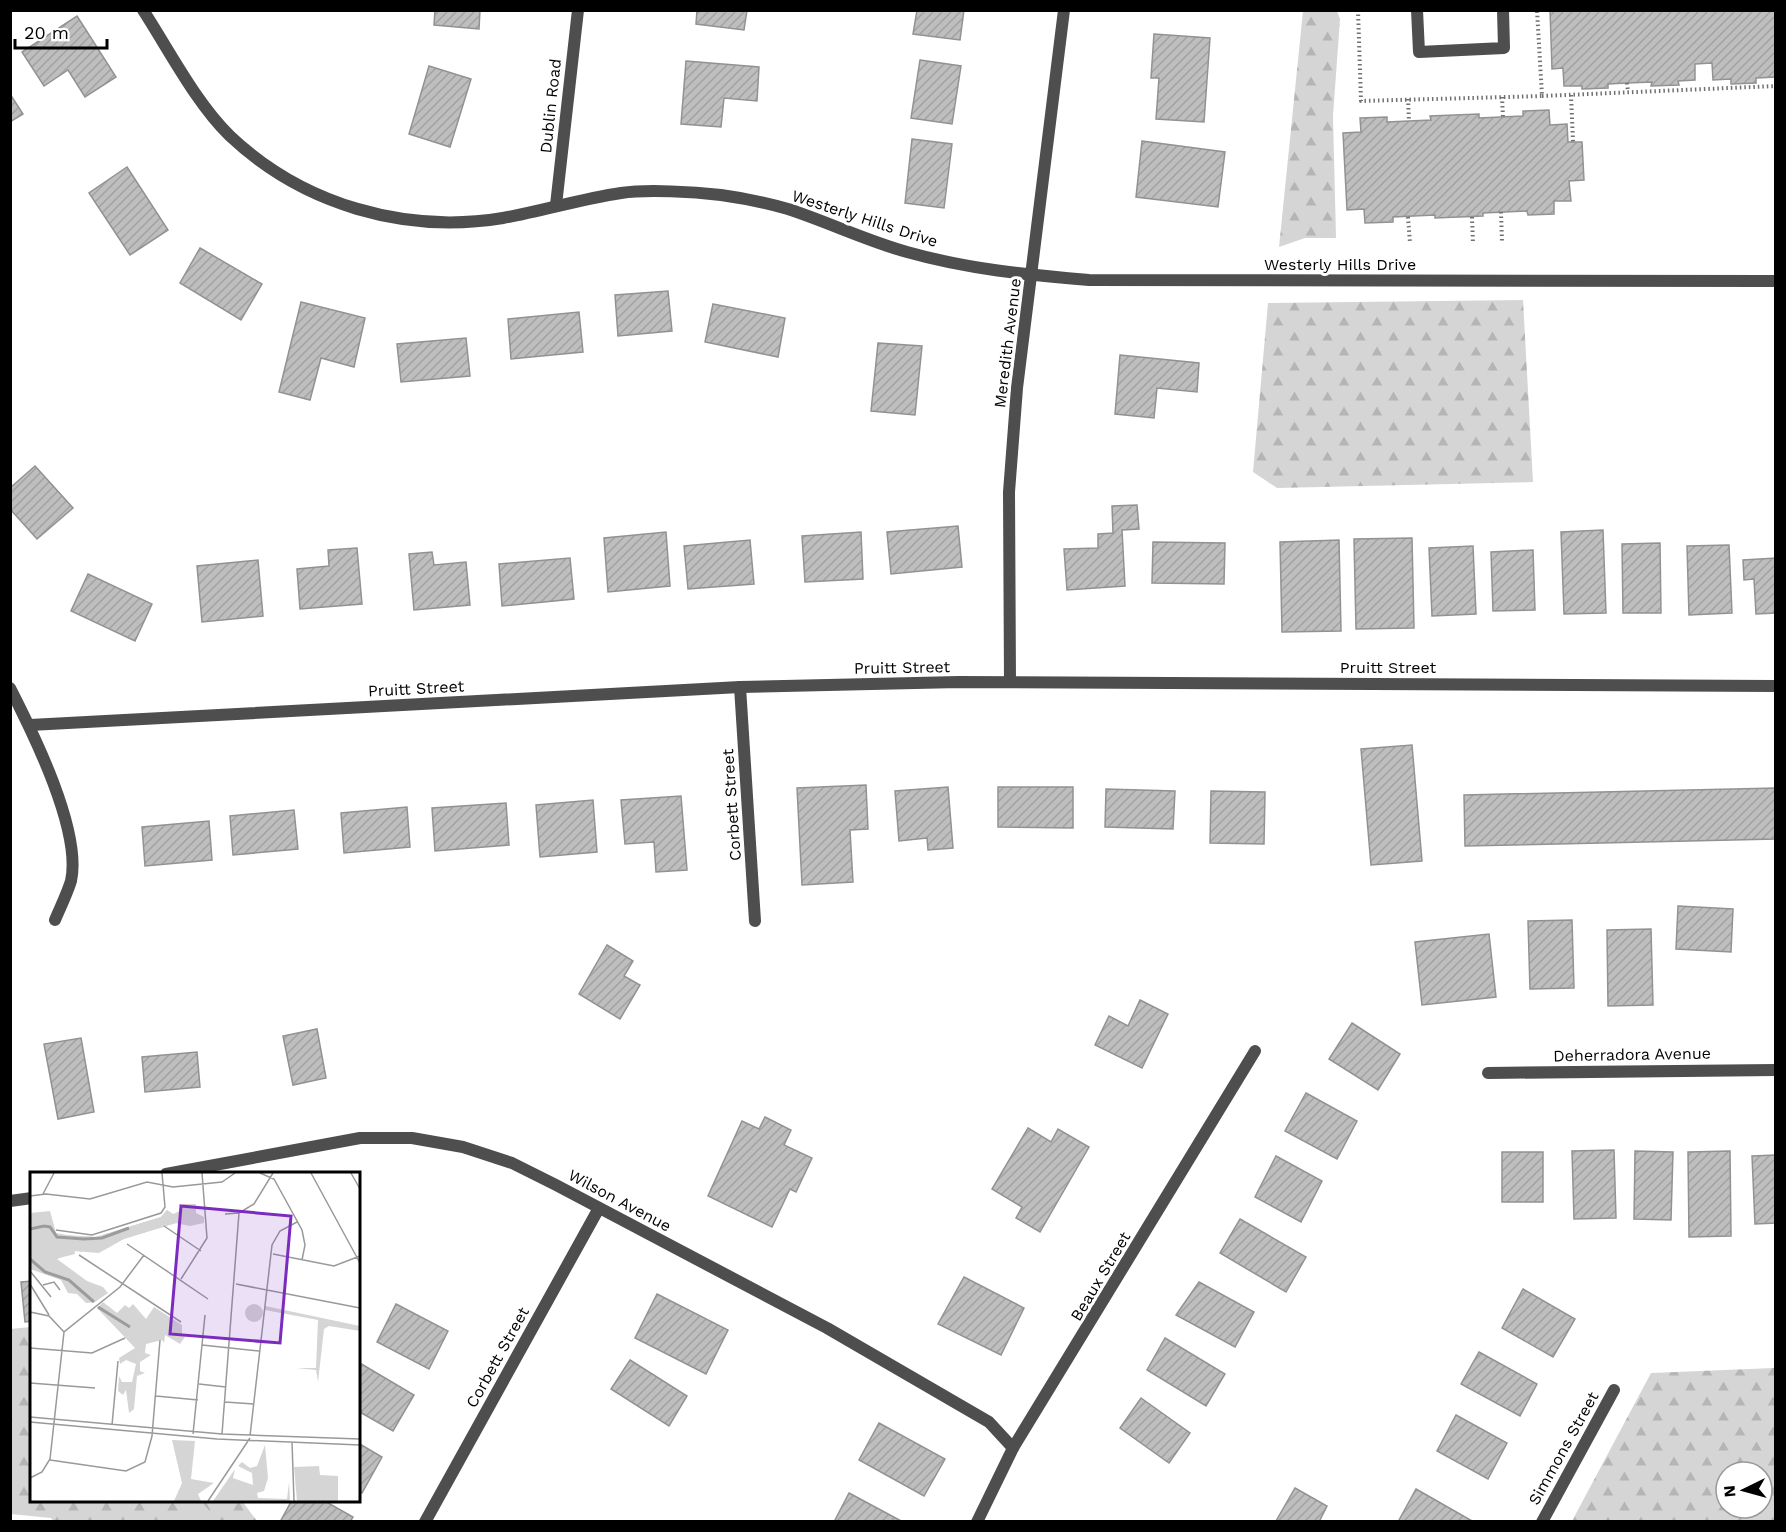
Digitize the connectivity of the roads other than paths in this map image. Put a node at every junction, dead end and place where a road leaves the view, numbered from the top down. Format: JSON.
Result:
{"nodes":[{"id":1,"x":143,"y":10,"type":"edge"},
{"id":2,"x":578,"y":10,"type":"edge"},
{"id":3,"x":1064,"y":10,"type":"edge"},
{"id":4,"x":1417,"y":10,"type":"edge"},
{"id":5,"x":1503,"y":10,"type":"edge"},
{"id":6,"x":556,"y":205,"type":"junction"},
{"id":7,"x":1031,"y":276,"type":"junction"},
{"id":8,"x":1776,"y":281,"type":"edge"},
{"id":9,"x":1010,"y":682,"type":"junction"},
{"id":10,"x":1776,"y":686,"type":"edge"},
{"id":11,"x":740,"y":687,"type":"junction"},
{"id":12,"x":10,"y":688,"type":"edge"},
{"id":13,"x":30,"y":725,"type":"junction"},
{"id":14,"x":55,"y":920,"type":"dead end"},
{"id":15,"x":755,"y":921,"type":"dead end"},
{"id":16,"x":1255,"y":1051,"type":"dead end"},
{"id":17,"x":1776,"y":1070,"type":"edge"},
{"id":18,"x":1488,"y":1073,"type":"dead end"},
{"id":19,"x":172,"y":1172,"type":"edge"},
{"id":20,"x":30,"y":1198,"type":"edge"},
{"id":21,"x":10,"y":1201,"type":"edge"},
{"id":22,"x":598,"y":1208,"type":"junction"},
{"id":23,"x":1614,"y":1390,"type":"dead end"},
{"id":24,"x":1013,"y":1448,"type":"junction"},
{"id":25,"x":425,"y":1521,"type":"edge"},
{"id":26,"x":977,"y":1521,"type":"edge"},
{"id":27,"x":1542,"y":1521,"type":"edge"}],
"edges":[{"from":1,"to":6,"type":"street","name":"Westerly Hills Drive"},
{"from":2,"to":6,"type":"street","name":"Dublin Road"},
{"from":3,"to":7,"type":"street","name":"Meredith Avenue"},
{"from":4,"to":5,"type":"street"},
{"from":6,"to":7,"type":"street","name":"Westerly Hills Drive"},
{"from":7,"to":8,"type":"street","name":"Westerly Hills Drive"},
{"from":7,"to":9,"type":"street","name":"Meredith Avenue"},
{"from":9,"to":10,"type":"street","name":"Pruitt Street"},
{"from":9,"to":11,"type":"street","name":"Pruitt Street"},
{"from":11,"to":13,"type":"street","name":"Pruitt Street"},
{"from":11,"to":15,"type":"street","name":"Corbett Street"},
{"from":12,"to":13,"type":"street"},
{"from":13,"to":14,"type":"street"},
{"from":16,"to":24,"type":"street","name":"Beaux Street"},
{"from":17,"to":18,"type":"street","name":"Deherradora Avenue"},
{"from":19,"to":22,"type":"street","name":"Wilson Avenue"},
{"from":20,"to":21,"type":"street"},
{"from":22,"to":24,"type":"street","name":"Wilson Avenue"},
{"from":22,"to":25,"type":"street","name":"Corbett Street"},
{"from":23,"to":27,"type":"street","name":"Simmons Street"},
{"from":24,"to":26,"type":"street","name":"Beaux Street"}]}
